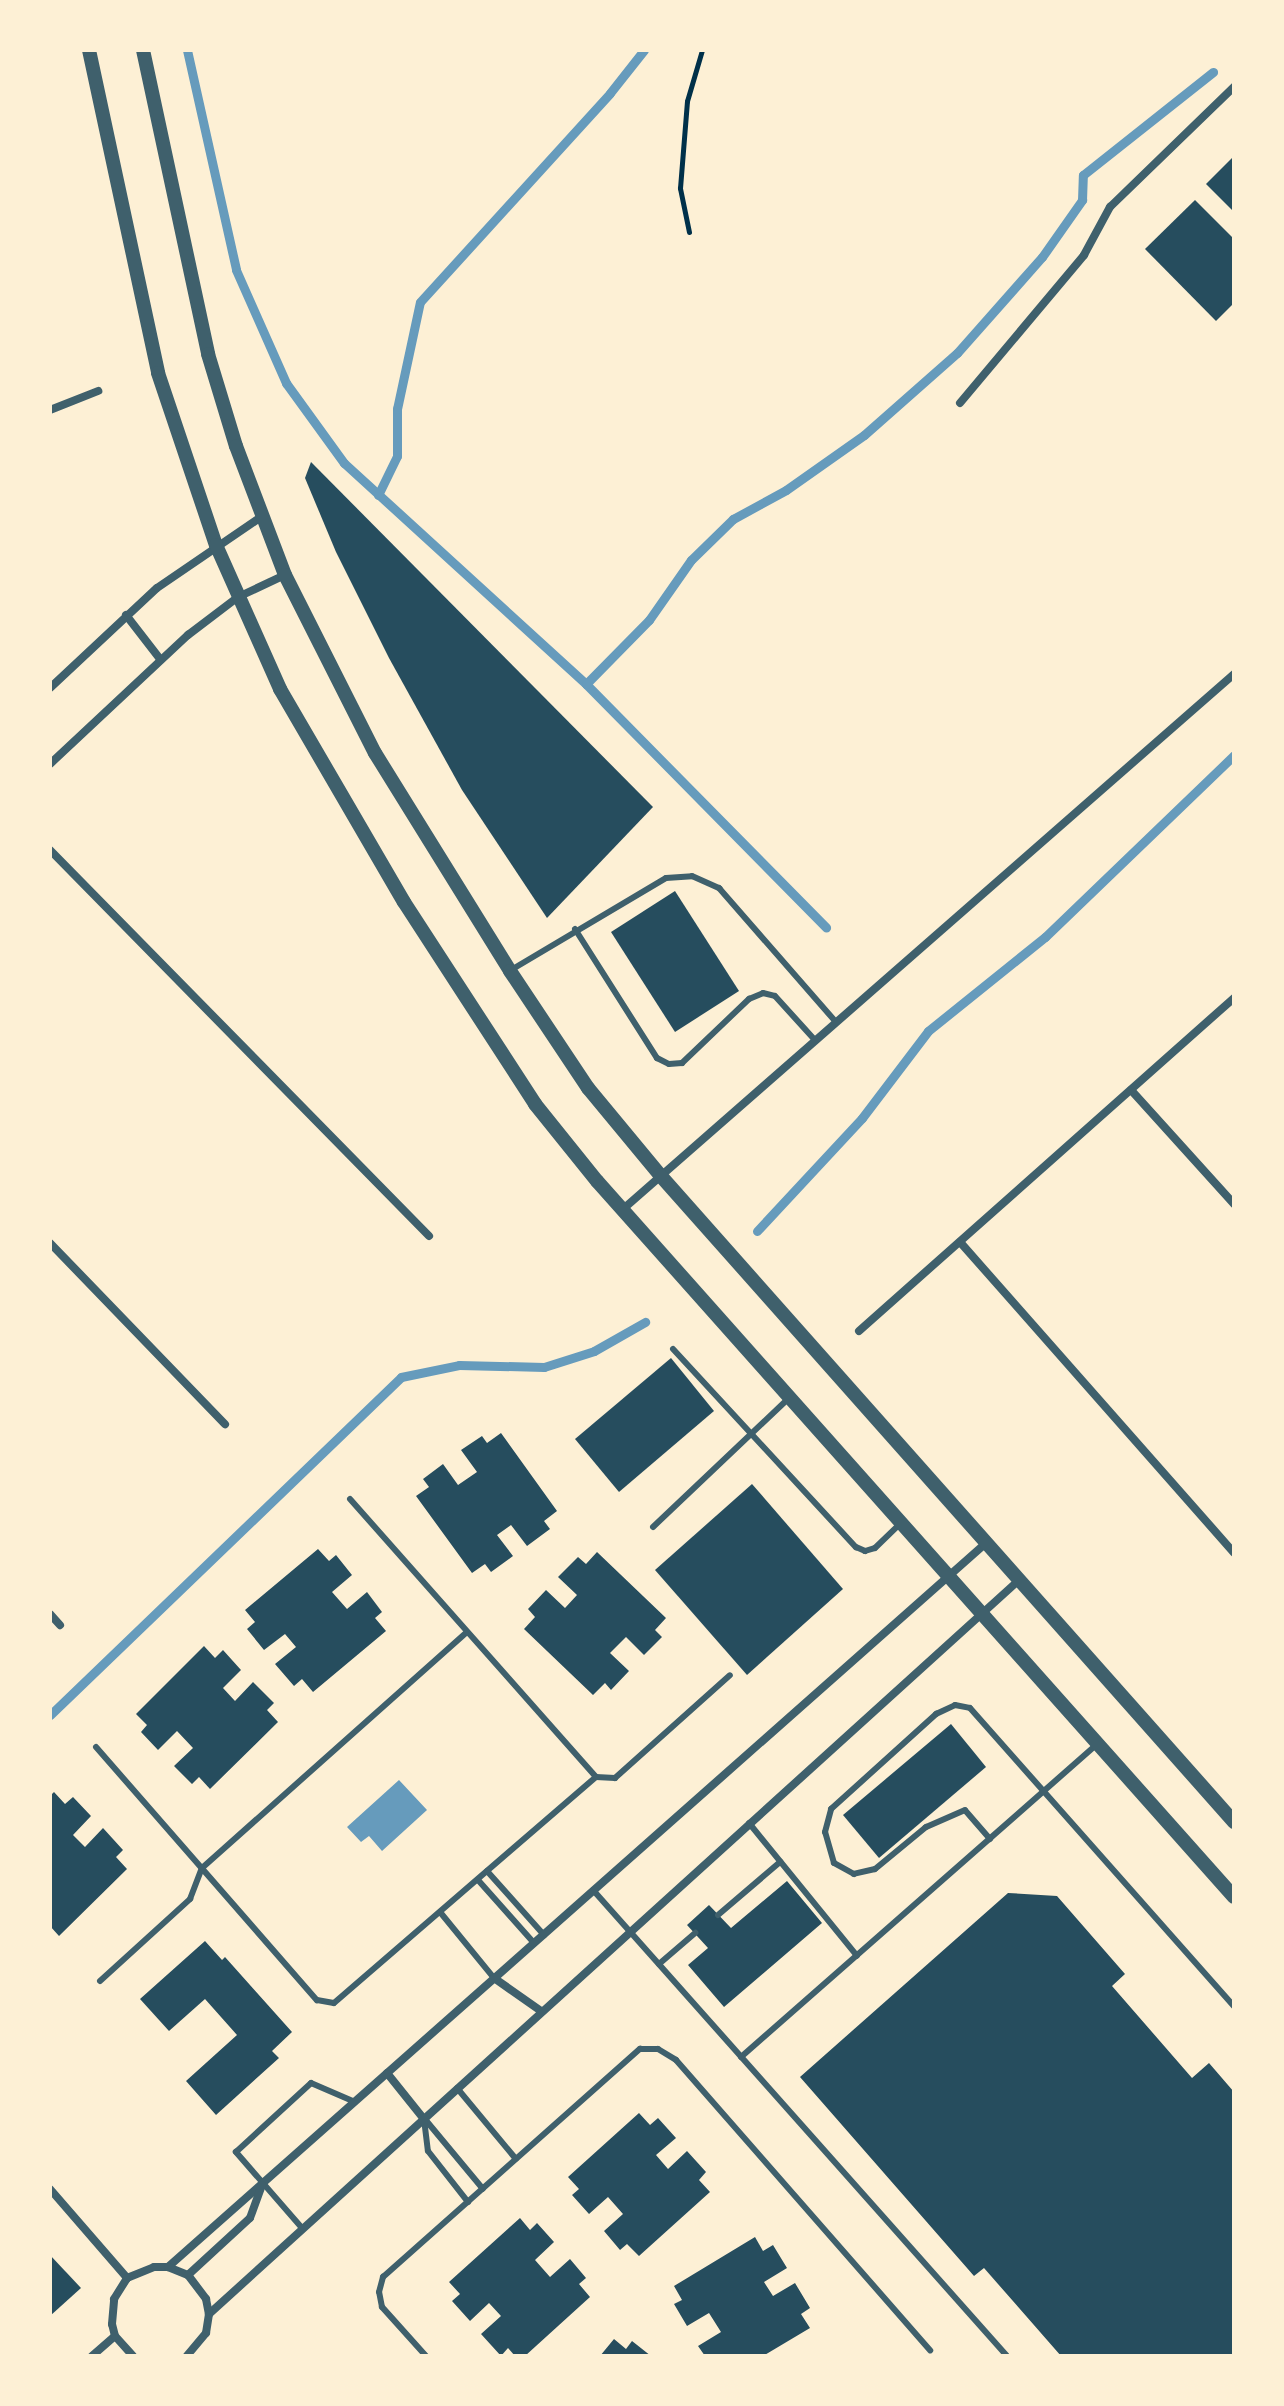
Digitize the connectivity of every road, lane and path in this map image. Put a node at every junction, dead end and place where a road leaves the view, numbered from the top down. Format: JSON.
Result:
{"nodes":[{"id":1,"x":89,"y":50,"type":"edge"},
{"id":2,"x":143,"y":50,"type":"edge"},
{"id":3,"x":702,"y":50,"type":"edge"},
{"id":4,"x":1234,"y":87,"type":"edge"},
{"id":5,"x":689,"y":232,"type":"dead end"},
{"id":6,"x":98,"y":391,"type":"dead end"},
{"id":7,"x":960,"y":403,"type":"dead end"},
{"id":8,"x":50,"y":410,"type":"edge"},
{"id":9,"x":261,"y":517,"type":"junction"},
{"id":10,"x":216,"y":545,"type":"junction"},
{"id":11,"x":285,"y":575,"type":"junction"},
{"id":12,"x":238,"y":597,"type":"junction"},
{"id":13,"x":126,"y":615,"type":"junction"},
{"id":14,"x":160,"y":659,"type":"junction"},
{"id":15,"x":1234,"y":674,"type":"edge"},
{"id":16,"x":50,"y":688,"type":"edge"},
{"id":17,"x":50,"y":764,"type":"edge"},
{"id":18,"x":50,"y":850,"type":"edge"},
{"id":19,"x":575,"y":929,"type":"junction"},
{"id":20,"x":510,"y":971,"type":"junction"},
{"id":21,"x":1234,"y":998,"type":"edge"},
{"id":22,"x":835,"y":1021,"type":"junction"},
{"id":23,"x":814,"y":1039,"type":"junction"},
{"id":24,"x":1131,"y":1090,"type":"junction"},
{"id":25,"x":660,"y":1175,"type":"junction"},
{"id":26,"x":1234,"y":1204,"type":"edge"},
{"id":27,"x":622,"y":1210,"type":"junction"},
{"id":28,"x":429,"y":1236,"type":"dead end"},
{"id":29,"x":960,"y":1242,"type":"junction"},
{"id":30,"x":50,"y":1243,"type":"edge"},
{"id":31,"x":859,"y":1331,"type":"dead end"},
{"id":32,"x":673,"y":1349,"type":"dead end"},
{"id":33,"x":788,"y":1399,"type":"junction"},
{"id":34,"x":225,"y":1424,"type":"dead end"},
{"id":35,"x":752,"y":1434,"type":"junction"},
{"id":36,"x":350,"y":1499,"type":"dead end"},
{"id":37,"x":900,"y":1524,"type":"junction"},
{"id":38,"x":653,"y":1527,"type":"dead end"},
{"id":39,"x":987,"y":1542,"type":"junction"},
{"id":40,"x":1234,"y":1553,"type":"edge"},
{"id":41,"x":948,"y":1576,"type":"junction"},
{"id":42,"x":1019,"y":1580,"type":"junction"},
{"id":43,"x":50,"y":1614,"type":"edge"},
{"id":44,"x":981,"y":1614,"type":"junction"},
{"id":45,"x":60,"y":1625,"type":"dead end"},
{"id":46,"x":466,"y":1633,"type":"junction"},
{"id":47,"x":730,"y":1675,"type":"dead end"},
{"id":48,"x":1098,"y":1744,"type":"junction"},
{"id":49,"x":96,"y":1747,"type":"dead end"},
{"id":50,"x":596,"y":1777,"type":"junction"},
{"id":51,"x":1045,"y":1791,"type":"junction"},
{"id":52,"x":1234,"y":1822,"type":"edge"},
{"id":53,"x":749,"y":1823,"type":"junction"},
{"id":54,"x":990,"y":1839,"type":"junction"},
{"id":55,"x":780,"y":1862,"type":"junction"},
{"id":56,"x":202,"y":1868,"type":"junction"},
{"id":57,"x":487,"y":1871,"type":"junction"},
{"id":58,"x":478,"y":1880,"type":"junction"},
{"id":59,"x":593,"y":1890,"type":"junction"},
{"id":60,"x":1234,"y":1897,"type":"edge"},
{"id":61,"x":440,"y":1912,"type":"junction"},
{"id":62,"x":718,"y":1915,"type":"dead end"},
{"id":63,"x":629,"y":1930,"type":"junction"},
{"id":64,"x":695,"y":1933,"type":"dead end"},
{"id":65,"x":544,"y":1935,"type":"junction"},
{"id":66,"x":534,"y":1943,"type":"junction"},
{"id":67,"x":857,"y":1956,"type":"junction"},
{"id":68,"x":659,"y":1964,"type":"junction"},
{"id":69,"x":494,"y":1978,"type":"junction"},
{"id":70,"x":100,"y":1981,"type":"dead end"},
{"id":71,"x":1234,"y":2006,"type":"edge"},
{"id":72,"x":541,"y":2011,"type":"junction"},
{"id":73,"x":741,"y":2057,"type":"junction"},
{"id":74,"x":387,"y":2073,"type":"junction"},
{"id":75,"x":456,"y":2088,"type":"junction"},
{"id":76,"x":355,"y":2102,"type":"junction"},
{"id":77,"x":423,"y":2118,"type":"junction"},
{"id":78,"x":516,"y":2159,"type":"junction"},
{"id":79,"x":262,"y":2184,"type":"junction"},
{"id":80,"x":50,"y":2189,"type":"edge"},
{"id":81,"x":483,"y":2189,"type":"junction"},
{"id":82,"x":468,"y":2202,"type":"junction"},
{"id":83,"x":302,"y":2228,"type":"junction"},
{"id":84,"x":168,"y":2267,"type":"junction"},
{"id":85,"x":188,"y":2275,"type":"junction"},
{"id":86,"x":127,"y":2278,"type":"junction"},
{"id":87,"x":209,"y":2314,"type":"junction"},
{"id":88,"x":115,"y":2336,"type":"junction"},
{"id":89,"x":930,"y":2350,"type":"dead end"},
{"id":90,"x":198,"y":2353,"type":"edge"},
{"id":91,"x":92,"y":2356,"type":"edge"},
{"id":92,"x":133,"y":2356,"type":"edge"},
{"id":93,"x":187,"y":2356,"type":"edge"},
{"id":94,"x":426,"y":2356,"type":"edge"},
{"id":95,"x":1007,"y":2356,"type":"edge"}],
"edges":[{"from":1,"to":10,"type":"street"},
{"from":2,"to":9,"type":"street"},
{"from":3,"to":5,"type":"path"},
{"from":4,"to":7,"type":"street"},
{"from":6,"to":8,"type":"street"},
{"from":9,"to":10,"type":"street"},
{"from":9,"to":11,"type":"street"},
{"from":10,"to":12,"type":"street"},
{"from":10,"to":13,"type":"street"},
{"from":11,"to":12,"type":"street"},
{"from":11,"to":20,"type":"street"},
{"from":12,"to":14,"type":"street"},
{"from":12,"to":27,"type":"street"},
{"from":13,"to":14,"type":"street"},
{"from":13,"to":16,"type":"street"},
{"from":14,"to":17,"type":"street"},
{"from":15,"to":22,"type":"street"},
{"from":18,"to":28,"type":"street"},
{"from":19,"to":20,"type":"lane"},
{"from":19,"to":22,"type":"lane"},
{"from":19,"to":23,"type":"lane"},
{"from":20,"to":25,"type":"street"},
{"from":21,"to":24,"type":"street"},
{"from":22,"to":23,"type":"street"},
{"from":23,"to":25,"type":"street"},
{"from":24,"to":26,"type":"street"},
{"from":24,"to":29,"type":"street"},
{"from":25,"to":27,"type":"street"},
{"from":25,"to":39,"type":"street"},
{"from":27,"to":33,"type":"street"},
{"from":29,"to":31,"type":"street"},
{"from":29,"to":40,"type":"street"},
{"from":30,"to":34,"type":"street"},
{"from":32,"to":35,"type":"lane"},
{"from":33,"to":35,"type":"lane"},
{"from":33,"to":37,"type":"street"},
{"from":35,"to":37,"type":"lane"},
{"from":35,"to":38,"type":"lane"},
{"from":36,"to":46,"type":"lane"},
{"from":37,"to":41,"type":"street"},
{"from":39,"to":41,"type":"street"},
{"from":39,"to":42,"type":"street"},
{"from":41,"to":44,"type":"street"},
{"from":41,"to":59,"type":"street"},
{"from":42,"to":44,"type":"street"},
{"from":42,"to":52,"type":"street"},
{"from":43,"to":45,"type":"street"},
{"from":44,"to":48,"type":"street"},
{"from":44,"to":53,"type":"street"},
{"from":46,"to":50,"type":"lane"},
{"from":46,"to":56,"type":"lane"},
{"from":47,"to":50,"type":"lane"},
{"from":48,"to":51,"type":"lane"},
{"from":48,"to":60,"type":"street"},
{"from":49,"to":56,"type":"lane"},
{"from":50,"to":57,"type":"lane"},
{"from":51,"to":54,"type":"lane"},
{"from":51,"to":54,"type":"lane"},
{"from":51,"to":71,"type":"lane"},
{"from":53,"to":55,"type":"lane"},
{"from":53,"to":63,"type":"street"},
{"from":54,"to":67,"type":"lane"},
{"from":55,"to":62,"type":"lane"},
{"from":55,"to":67,"type":"lane"},
{"from":56,"to":61,"type":"lane"},
{"from":56,"to":70,"type":"lane"},
{"from":57,"to":58,"type":"lane"},
{"from":57,"to":65,"type":"lane"},
{"from":58,"to":61,"type":"lane"},
{"from":58,"to":66,"type":"lane"},
{"from":59,"to":63,"type":"lane"},
{"from":59,"to":65,"type":"street"},
{"from":61,"to":69,"type":"lane"},
{"from":63,"to":68,"type":"lane"},
{"from":63,"to":72,"type":"street"},
{"from":64,"to":68,"type":"lane"},
{"from":65,"to":66,"type":"street"},
{"from":66,"to":69,"type":"street"},
{"from":67,"to":73,"type":"lane"},
{"from":68,"to":73,"type":"lane"},
{"from":69,"to":72,"type":"street"},
{"from":69,"to":74,"type":"street"},
{"from":72,"to":75,"type":"street"},
{"from":73,"to":95,"type":"lane"},
{"from":74,"to":76,"type":"street"},
{"from":74,"to":77,"type":"street"},
{"from":75,"to":77,"type":"street"},
{"from":75,"to":78,"type":"lane"},
{"from":76,"to":79,"type":"street"},
{"from":76,"to":79,"type":"lane"},
{"from":77,"to":81,"type":"lane"},
{"from":77,"to":82,"type":"lane"},
{"from":77,"to":83,"type":"street"},
{"from":78,"to":81,"type":"lane"},
{"from":78,"to":89,"type":"lane"},
{"from":79,"to":83,"type":"lane"},
{"from":79,"to":84,"type":"street"},
{"from":79,"to":85,"type":"street"},
{"from":80,"to":86,"type":"street"},
{"from":81,"to":82,"type":"lane"},
{"from":82,"to":94,"type":"lane"},
{"from":83,"to":87,"type":"street"},
{"from":84,"to":85,"type":"street"},
{"from":84,"to":86,"type":"street"},
{"from":85,"to":87,"type":"street"},
{"from":86,"to":88,"type":"street"},
{"from":87,"to":90,"type":"street"},
{"from":88,"to":91,"type":"street"},
{"from":88,"to":92,"type":"street"},
{"from":90,"to":93,"type":"street"}]}
